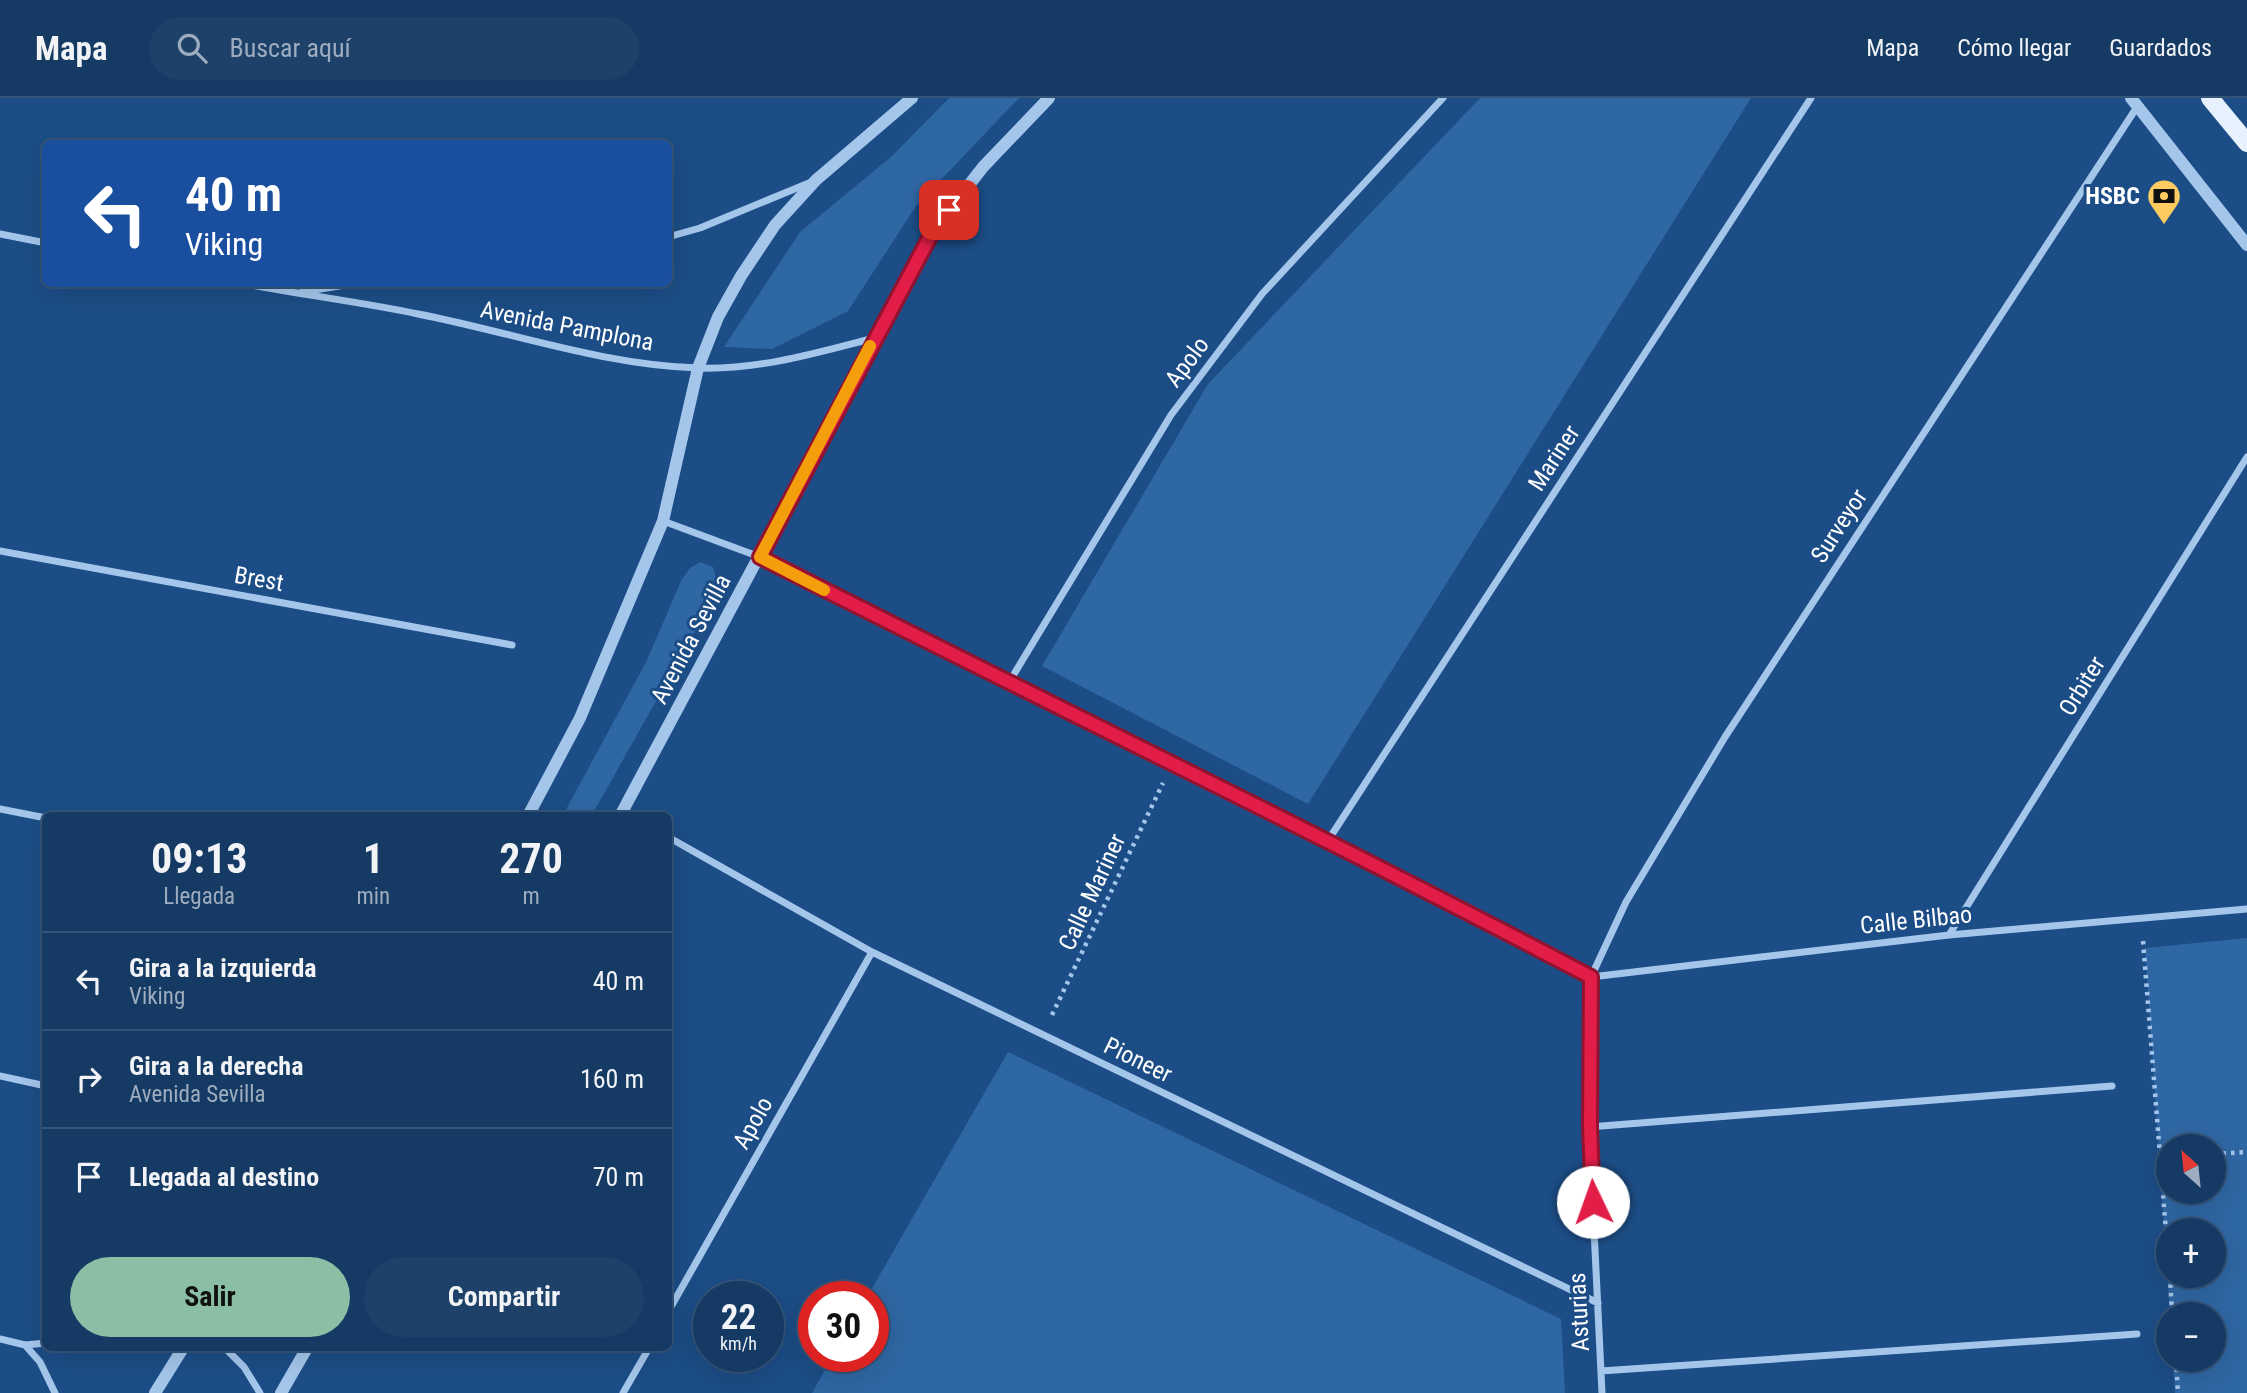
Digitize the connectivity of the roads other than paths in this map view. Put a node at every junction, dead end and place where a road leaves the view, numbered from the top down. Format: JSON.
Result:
{"nodes":[{"id":1,"x":912,"y":98,"type":"edge"},
{"id":2,"x":1049,"y":98,"type":"edge"},
{"id":3,"x":1443,"y":98,"type":"edge"},
{"id":4,"x":1811,"y":98,"type":"edge"},
{"id":5,"x":2210,"y":98,"type":"edge"},
{"id":6,"x":2134,"y":102,"type":"edge"},
{"id":7,"x":2247,"y":143,"type":"edge"},
{"id":8,"x":816,"y":180,"type":"junction"},
{"id":9,"x":0,"y":234,"type":"edge"},
{"id":10,"x":672,"y":236,"type":"edge"},
{"id":11,"x":42,"y":242,"type":"edge"},
{"id":12,"x":2247,"y":245,"type":"edge"},
{"id":13,"x":262,"y":287,"type":"edge"},
{"id":14,"x":332,"y":287,"type":"edge"},
{"id":15,"x":294,"y":293,"type":"junction"},
{"id":16,"x":874,"y":338,"type":"junction"},
{"id":17,"x":698,"y":368,"type":"junction"},
{"id":18,"x":2247,"y":457,"type":"edge"},
{"id":19,"x":663,"y":521,"type":"junction"},
{"id":20,"x":0,"y":551,"type":"edge"},
{"id":21,"x":760,"y":557,"type":"junction"},
{"id":22,"x":512,"y":645,"type":"dead end"},
{"id":23,"x":1008,"y":684,"type":"junction"},
{"id":24,"x":0,"y":809,"type":"edge"},
{"id":25,"x":530,"y":812,"type":"edge"},
{"id":26,"x":625,"y":812,"type":"edge"},
{"id":27,"x":42,"y":817,"type":"edge"},
{"id":28,"x":672,"y":839,"type":"edge"},
{"id":29,"x":1329,"y":839,"type":"junction"},
{"id":30,"x":2247,"y":909,"type":"edge"},
{"id":31,"x":1949,"y":935,"type":"junction"},
{"id":32,"x":872,"y":952,"type":"junction"},
{"id":33,"x":1591,"y":977,"type":"junction"},
{"id":34,"x":0,"y":1076,"type":"edge"},
{"id":35,"x":42,"y":1085,"type":"edge"},
{"id":36,"x":2112,"y":1086,"type":"dead end"},
{"id":37,"x":1590,"y":1127,"type":"junction"},
{"id":38,"x":1598,"y":1303,"type":"junction"},
{"id":39,"x":672,"y":1305,"type":"edge"},
{"id":40,"x":2137,"y":1334,"type":"dead end"},
{"id":41,"x":0,"y":1339,"type":"edge"},
{"id":42,"x":42,"y":1343,"type":"edge"},
{"id":43,"x":26,"y":1345,"type":"junction"},
{"id":44,"x":181,"y":1351,"type":"edge"},
{"id":45,"x":228,"y":1351,"type":"edge"},
{"id":46,"x":305,"y":1351,"type":"edge"},
{"id":47,"x":647,"y":1351,"type":"edge"},
{"id":48,"x":1601,"y":1371,"type":"junction"},
{"id":49,"x":55,"y":1393,"type":"edge"},
{"id":50,"x":155,"y":1393,"type":"edge"},
{"id":51,"x":260,"y":1393,"type":"edge"},
{"id":52,"x":281,"y":1393,"type":"edge"},
{"id":53,"x":623,"y":1393,"type":"edge"},
{"id":54,"x":1602,"y":1393,"type":"edge"}],
"edges":[{"from":1,"to":8,"type":"street"},
{"from":2,"to":16,"type":"street","name":"Avenida Sevilla"},
{"from":3,"to":23,"type":"street","name":"Apolo"},
{"from":4,"to":29,"type":"street","name":"Mariner"},
{"from":5,"to":7,"type":"main road"},
{"from":6,"to":12,"type":"street"},
{"from":6,"to":33,"type":"street","name":"Surveyor"},
{"from":8,"to":10,"type":"street"},
{"from":8,"to":17,"type":"street"},
{"from":9,"to":11,"type":"street"},
{"from":13,"to":15,"type":"street","name":"Avenida Pamplona"},
{"from":14,"to":15,"type":"street","name":"Avenida Pamplona"},
{"from":15,"to":17,"type":"street","name":"Avenida Pamplona"},
{"from":16,"to":17,"type":"street","name":"Avenida Pamplona"},
{"from":16,"to":21,"type":"street","name":"Avenida Sevilla"},
{"from":17,"to":19,"type":"street"},
{"from":18,"to":31,"type":"street","name":"Orbiter"},
{"from":19,"to":21,"type":"street"},
{"from":19,"to":25,"type":"street"},
{"from":20,"to":22,"type":"street","name":"Brest"},
{"from":21,"to":23,"type":"street"},
{"from":21,"to":26,"type":"street","name":"Avenida Sevilla"},
{"from":23,"to":29,"type":"street"},
{"from":24,"to":27,"type":"street"},
{"from":28,"to":32,"type":"street","name":"Pioneer"},
{"from":29,"to":33,"type":"street"},
{"from":30,"to":31,"type":"street","name":"Calle Bilbao"},
{"from":31,"to":33,"type":"street","name":"Calle Bilbao"},
{"from":32,"to":38,"type":"street","name":"Pioneer"},
{"from":32,"to":39,"type":"street","name":"Apolo"},
{"from":33,"to":37,"type":"street","name":"Asturias"},
{"from":34,"to":35,"type":"street"},
{"from":36,"to":37,"type":"street"},
{"from":37,"to":38,"type":"street","name":"Asturias"},
{"from":38,"to":48,"type":"street","name":"Asturias"},
{"from":40,"to":48,"type":"street"},
{"from":41,"to":43,"type":"street"},
{"from":42,"to":43,"type":"street"},
{"from":43,"to":49,"type":"street"},
{"from":44,"to":50,"type":"street"},
{"from":45,"to":51,"type":"street"},
{"from":46,"to":52,"type":"street"},
{"from":47,"to":53,"type":"street"},
{"from":48,"to":54,"type":"street","name":"Asturias"}]}
